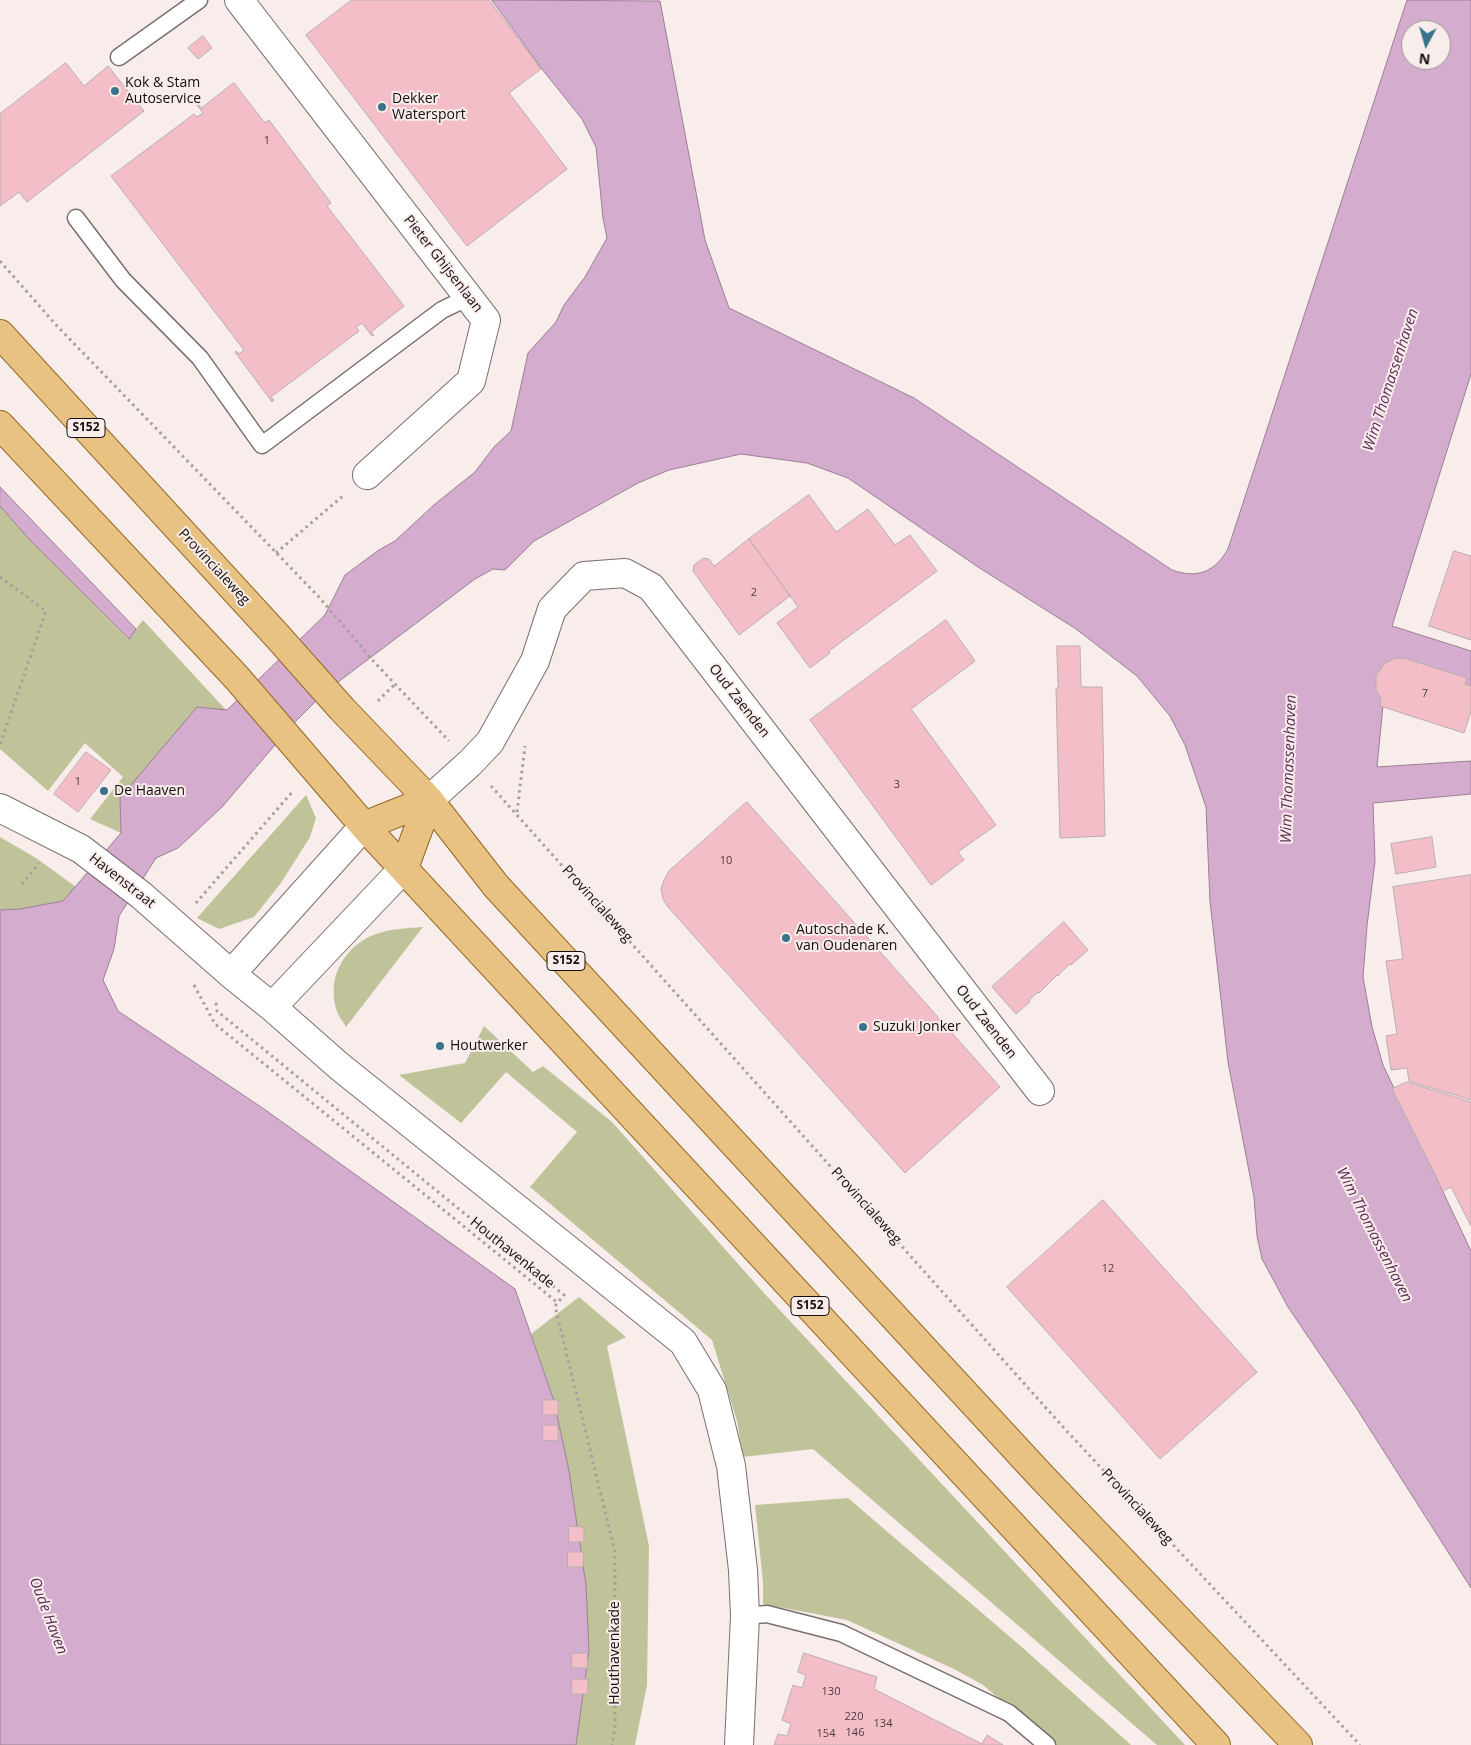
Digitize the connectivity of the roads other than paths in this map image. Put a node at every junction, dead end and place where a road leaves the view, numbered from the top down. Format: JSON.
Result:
{"nodes":[{"id":1,"x":199,"y":0,"type":"edge"},
{"id":2,"x":239,"y":0,"type":"edge"},
{"id":3,"x":119,"y":57,"type":"dead end"},
{"id":4,"x":76,"y":218,"type":"dead end"},
{"id":5,"x":469,"y":297,"type":"junction"},
{"id":6,"x":0,"y":334,"type":"edge"},
{"id":7,"x":0,"y":425,"type":"edge"},
{"id":8,"x":367,"y":475,"type":"road end"},
{"id":9,"x":429,"y":800,"type":"junction"},
{"id":10,"x":0,"y":808,"type":"edge"},
{"id":11,"x":364,"y":826,"type":"junction"},
{"id":12,"x":404,"y":868,"type":"junction"},
{"id":13,"x":221,"y":965,"type":"junction"},
{"id":14,"x":272,"y":1007,"type":"junction"},
{"id":15,"x":1040,"y":1091,"type":"dead end"},
{"id":16,"x":745,"y":1616,"type":"junction"},
{"id":17,"x":740,"y":1745,"type":"edge"},
{"id":18,"x":1047,"y":1745,"type":"edge"},
{"id":19,"x":1216,"y":1745,"type":"edge"},
{"id":20,"x":1298,"y":1745,"type":"edge"}],
"edges":[{"from":1,"to":3,"type":"lane"},
{"from":2,"to":5,"type":"street","name":"Pieter Ghijsenlaan"},
{"from":4,"to":5,"type":"lane"},
{"from":5,"to":8,"type":"street","name":"Pieter Ghijsenlaan"},
{"from":6,"to":9,"type":"main road","name":"Provincialeweg","number":"S152"},
{"from":7,"to":11,"type":"main road","number":"S152"},
{"from":9,"to":11,"type":"main road"},
{"from":9,"to":12,"type":"main road"},
{"from":9,"to":15,"type":"street","name":"Oud Zaenden"},
{"from":9,"to":20,"type":"main road","name":"Provincialeweg","number":"S152"},
{"from":10,"to":13,"type":"street","name":"Havenstraat"},
{"from":11,"to":12,"type":"main road","number":"S152"},
{"from":11,"to":13,"type":"street"},
{"from":12,"to":14,"type":"street"},
{"from":12,"to":19,"type":"main road","number":"S152"},
{"from":13,"to":14,"type":"street","name":"Havenstraat"},
{"from":14,"to":16,"type":"street"},
{"from":16,"to":17,"type":"street"},
{"from":16,"to":18,"type":"lane"}]}
